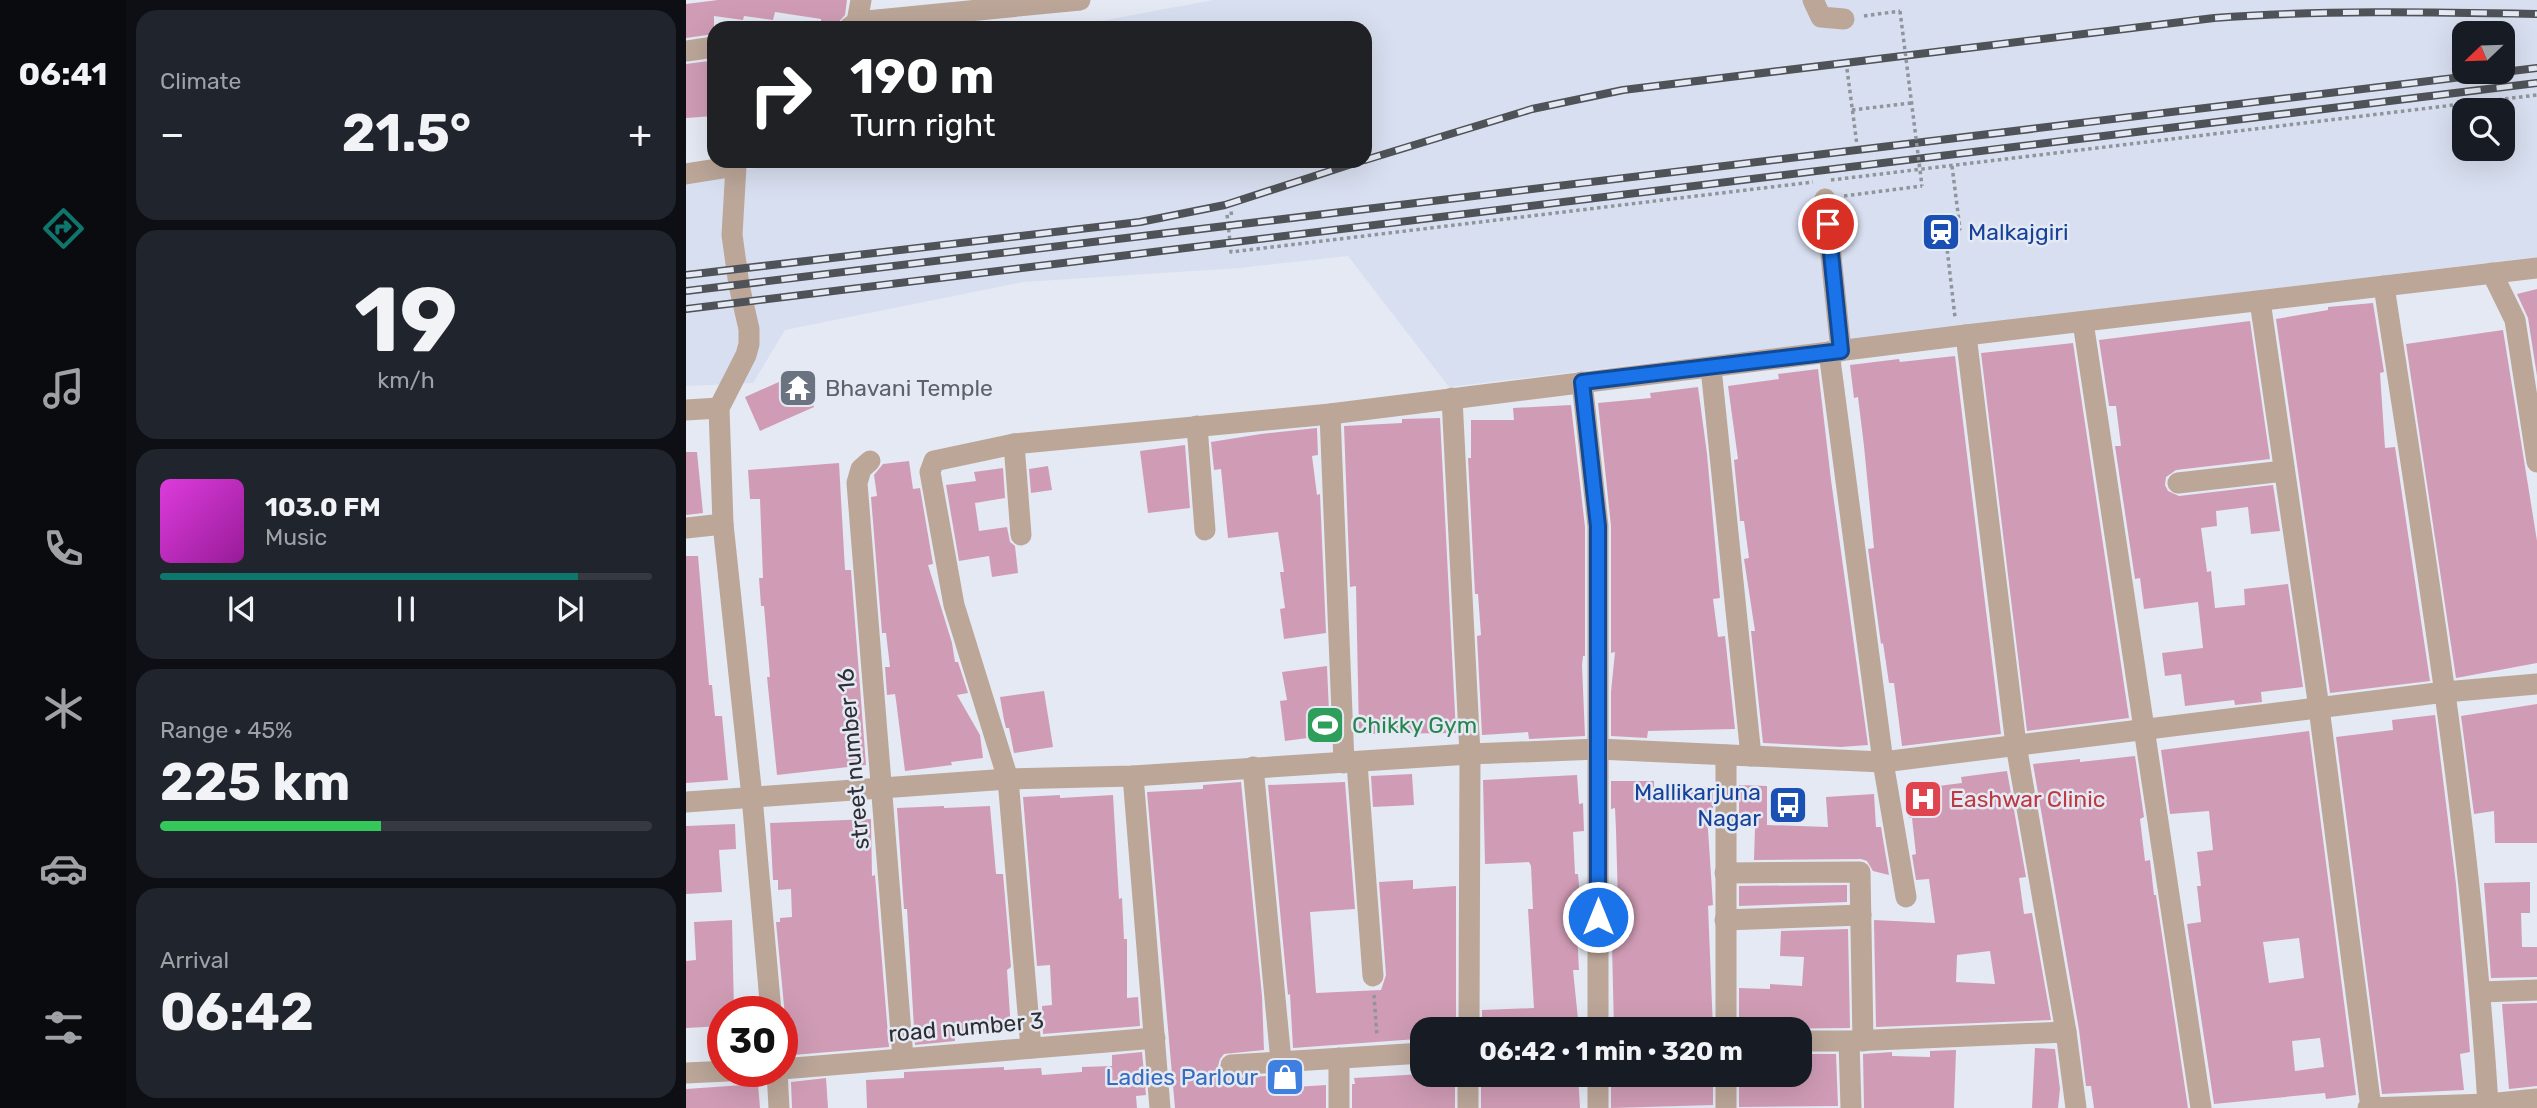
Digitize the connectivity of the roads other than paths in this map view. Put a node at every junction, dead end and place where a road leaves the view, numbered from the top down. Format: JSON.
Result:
{"nodes":[{"id":1,"x":861,"y":0,"type":"edge"},
{"id":2,"x":1080,"y":0,"type":"edge"},
{"id":3,"x":1813,"y":0,"type":"edge"},
{"id":4,"x":1844,"y":19,"type":"road end"},
{"id":5,"x":854,"y":21,"type":"edge"},
{"id":6,"x":889,"y":21,"type":"edge"},
{"id":7,"x":707,"y":48,"type":"edge"},
{"id":8,"x":686,"y":51,"type":"edge"},
{"id":9,"x":714,"y":168,"type":"edge"},
{"id":10,"x":737,"y":168,"type":"edge"},
{"id":11,"x":686,"y":174,"type":"edge"},
{"id":12,"x":1823,"y":187,"type":"road end"},
{"id":13,"x":2537,"y":268,"type":"edge"},
{"id":14,"x":2491,"y":273,"type":"junction"},
{"id":15,"x":2384,"y":286,"type":"junction"},
{"id":16,"x":2260,"y":301,"type":"junction"},
{"id":17,"x":2083,"y":322,"type":"junction"},
{"id":18,"x":1962,"y":336,"type":"junction"},
{"id":19,"x":1835,"y":352,"type":"junction"},
{"id":20,"x":1711,"y":368,"type":"junction"},
{"id":21,"x":1582,"y":382,"type":"junction"},
{"id":22,"x":1452,"y":398,"type":"junction"},
{"id":23,"x":719,"y":408,"type":"junction"},
{"id":24,"x":686,"y":410,"type":"edge"},
{"id":25,"x":1329,"y":414,"type":"junction"},
{"id":26,"x":1197,"y":426,"type":"junction"},
{"id":27,"x":1014,"y":444,"type":"junction"},
{"id":28,"x":870,"y":461,"type":"dead end"},
{"id":29,"x":2537,"y":462,"type":"edge"},
{"id":30,"x":2284,"y":471,"type":"junction"},
{"id":31,"x":2178,"y":483,"type":"dead end"},
{"id":32,"x":723,"y":524,"type":"junction"},
{"id":33,"x":686,"y":528,"type":"edge"},
{"id":34,"x":1205,"y":530,"type":"dead end"},
{"id":35,"x":1021,"y":536,"type":"dead end"},
{"id":36,"x":2537,"y":684,"type":"edge"},
{"id":37,"x":2445,"y":692,"type":"junction"},
{"id":38,"x":2319,"y":708,"type":"junction"},
{"id":39,"x":2144,"y":730,"type":"junction"},
{"id":40,"x":2016,"y":745,"type":"junction"},
{"id":41,"x":1598,"y":749,"type":"junction"},
{"id":42,"x":1470,"y":754,"type":"junction"},
{"id":43,"x":1726,"y":755,"type":"junction"},
{"id":44,"x":1751,"y":756,"type":"junction"},
{"id":45,"x":1883,"y":762,"type":"junction"},
{"id":46,"x":1351,"y":763,"type":"junction"},
{"id":47,"x":1254,"y":767,"type":"junction"},
{"id":48,"x":1133,"y":776,"type":"junction"},
{"id":49,"x":1008,"y":779,"type":"junction"},
{"id":50,"x":881,"y":788,"type":"junction"},
{"id":51,"x":752,"y":797,"type":"junction"},
{"id":52,"x":686,"y":802,"type":"edge"},
{"id":53,"x":1725,"y":873,"type":"junction"},
{"id":54,"x":1906,"y":897,"type":"dead end"},
{"id":55,"x":1861,"y":915,"type":"junction"},
{"id":56,"x":1725,"y":920,"type":"junction"},
{"id":57,"x":1373,"y":976,"type":"road end"},
{"id":58,"x":2537,"y":990,"type":"edge"},
{"id":59,"x":2481,"y":992,"type":"junction"},
{"id":60,"x":770,"y":996,"type":"edge"},
{"id":61,"x":1469,"y":1017,"type":"edge"},
{"id":62,"x":1598,"y":1017,"type":"edge"},
{"id":63,"x":1726,"y":1017,"type":"edge"},
{"id":64,"x":2066,"y":1032,"type":"junction"},
{"id":65,"x":1155,"y":1038,"type":"junction"},
{"id":66,"x":1812,"y":1041,"type":"edge"},
{"id":67,"x":1856,"y":1041,"type":"junction"},
{"id":68,"x":1031,"y":1048,"type":"junction"},
{"id":69,"x":1410,"y":1054,"type":"edge"},
{"id":70,"x":903,"y":1058,"type":"junction"},
{"id":71,"x":1339,"y":1058,"type":"junction"},
{"id":72,"x":1281,"y":1061,"type":"junction"},
{"id":73,"x":1231,"y":1065,"type":"dead end"},
{"id":74,"x":798,"y":1068,"type":"edge"},
{"id":75,"x":707,"y":1072,"type":"edge"},
{"id":76,"x":686,"y":1073,"type":"edge"},
{"id":77,"x":778,"y":1087,"type":"edge"},
{"id":78,"x":1468,"y":1087,"type":"edge"},
{"id":79,"x":1598,"y":1087,"type":"edge"},
{"id":80,"x":1726,"y":1087,"type":"edge"},
{"id":81,"x":2537,"y":1099,"type":"edge"},
{"id":82,"x":2488,"y":1104,"type":"junction"},
{"id":83,"x":779,"y":1108,"type":"edge"},
{"id":84,"x":1160,"y":1108,"type":"edge"},
{"id":85,"x":1339,"y":1108,"type":"edge"},
{"id":86,"x":1468,"y":1108,"type":"edge"},
{"id":87,"x":1598,"y":1108,"type":"edge"},
{"id":88,"x":1726,"y":1108,"type":"edge"},
{"id":89,"x":1850,"y":1108,"type":"edge"},
{"id":90,"x":2076,"y":1108,"type":"edge"},
{"id":91,"x":2201,"y":1108,"type":"edge"},
{"id":92,"x":2370,"y":1108,"type":"edge"}],
"edges":[{"from":1,"to":5,"type":"street"},
{"from":2,"to":6,"type":"street"},
{"from":3,"to":4,"type":"street"},
{"from":7,"to":8,"type":"street"},
{"from":9,"to":11,"type":"street"},
{"from":10,"to":23,"type":"street"},
{"from":12,"to":19,"type":"street"},
{"from":13,"to":14,"type":"street"},
{"from":14,"to":15,"type":"street"},
{"from":14,"to":29,"type":"street"},
{"from":15,"to":16,"type":"street"},
{"from":15,"to":37,"type":"street"},
{"from":16,"to":17,"type":"street"},
{"from":16,"to":30,"type":"street"},
{"from":17,"to":18,"type":"street"},
{"from":17,"to":39,"type":"street"},
{"from":18,"to":19,"type":"street"},
{"from":18,"to":40,"type":"street"},
{"from":19,"to":20,"type":"street"},
{"from":19,"to":45,"type":"street"},
{"from":20,"to":21,"type":"street"},
{"from":20,"to":44,"type":"street"},
{"from":21,"to":22,"type":"street"},
{"from":21,"to":41,"type":"street"},
{"from":22,"to":25,"type":"street"},
{"from":22,"to":42,"type":"street"},
{"from":23,"to":24,"type":"street"},
{"from":23,"to":32,"type":"street"},
{"from":25,"to":26,"type":"street"},
{"from":25,"to":46,"type":"street"},
{"from":26,"to":27,"type":"street"},
{"from":26,"to":34,"type":"street"},
{"from":27,"to":35,"type":"street"},
{"from":27,"to":49,"type":"street"},
{"from":28,"to":50,"type":"street","name":"street number 16"},
{"from":30,"to":31,"type":"street"},
{"from":30,"to":38,"type":"street"},
{"from":32,"to":33,"type":"street"},
{"from":32,"to":51,"type":"street"},
{"from":36,"to":37,"type":"street"},
{"from":37,"to":38,"type":"street"},
{"from":37,"to":59,"type":"street"},
{"from":38,"to":39,"type":"street"},
{"from":38,"to":92,"type":"street"},
{"from":39,"to":40,"type":"street"},
{"from":39,"to":91,"type":"street"},
{"from":40,"to":45,"type":"street"},
{"from":40,"to":64,"type":"street"},
{"from":41,"to":42,"type":"street"},
{"from":41,"to":43,"type":"street"},
{"from":41,"to":62,"type":"street"},
{"from":42,"to":46,"type":"street"},
{"from":42,"to":61,"type":"street"},
{"from":43,"to":44,"type":"street"},
{"from":43,"to":53,"type":"street"},
{"from":44,"to":45,"type":"street"},
{"from":45,"to":54,"type":"street"},
{"from":46,"to":47,"type":"street"},
{"from":46,"to":57,"type":"street"},
{"from":47,"to":48,"type":"street"},
{"from":47,"to":72,"type":"street"},
{"from":48,"to":49,"type":"street"},
{"from":48,"to":65,"type":"street"},
{"from":49,"to":50,"type":"street"},
{"from":49,"to":68,"type":"street"},
{"from":50,"to":51,"type":"street"},
{"from":50,"to":70,"type":"street","name":"street number 16"},
{"from":51,"to":52,"type":"street"},
{"from":51,"to":60,"type":"street"},
{"from":53,"to":55,"type":"street"},
{"from":53,"to":56,"type":"street"},
{"from":55,"to":56,"type":"street"},
{"from":55,"to":67,"type":"street"},
{"from":56,"to":63,"type":"street"},
{"from":58,"to":59,"type":"street"},
{"from":59,"to":82,"type":"street"},
{"from":64,"to":67,"type":"street"},
{"from":64,"to":90,"type":"street"},
{"from":65,"to":68,"type":"street","name":"road number 3"},
{"from":65,"to":84,"type":"street"},
{"from":66,"to":67,"type":"street"},
{"from":67,"to":89,"type":"street"},
{"from":68,"to":70,"type":"street","name":"road number 3"},
{"from":69,"to":71,"type":"street"},
{"from":70,"to":74,"type":"street","name":"road number 3"},
{"from":71,"to":72,"type":"street"},
{"from":71,"to":85,"type":"street"},
{"from":72,"to":73,"type":"street"},
{"from":75,"to":76,"type":"street"},
{"from":77,"to":83,"type":"street"},
{"from":78,"to":86,"type":"street"},
{"from":79,"to":87,"type":"street"},
{"from":80,"to":88,"type":"street"},
{"from":81,"to":82,"type":"street"},
{"from":82,"to":92,"type":"street"}]}
